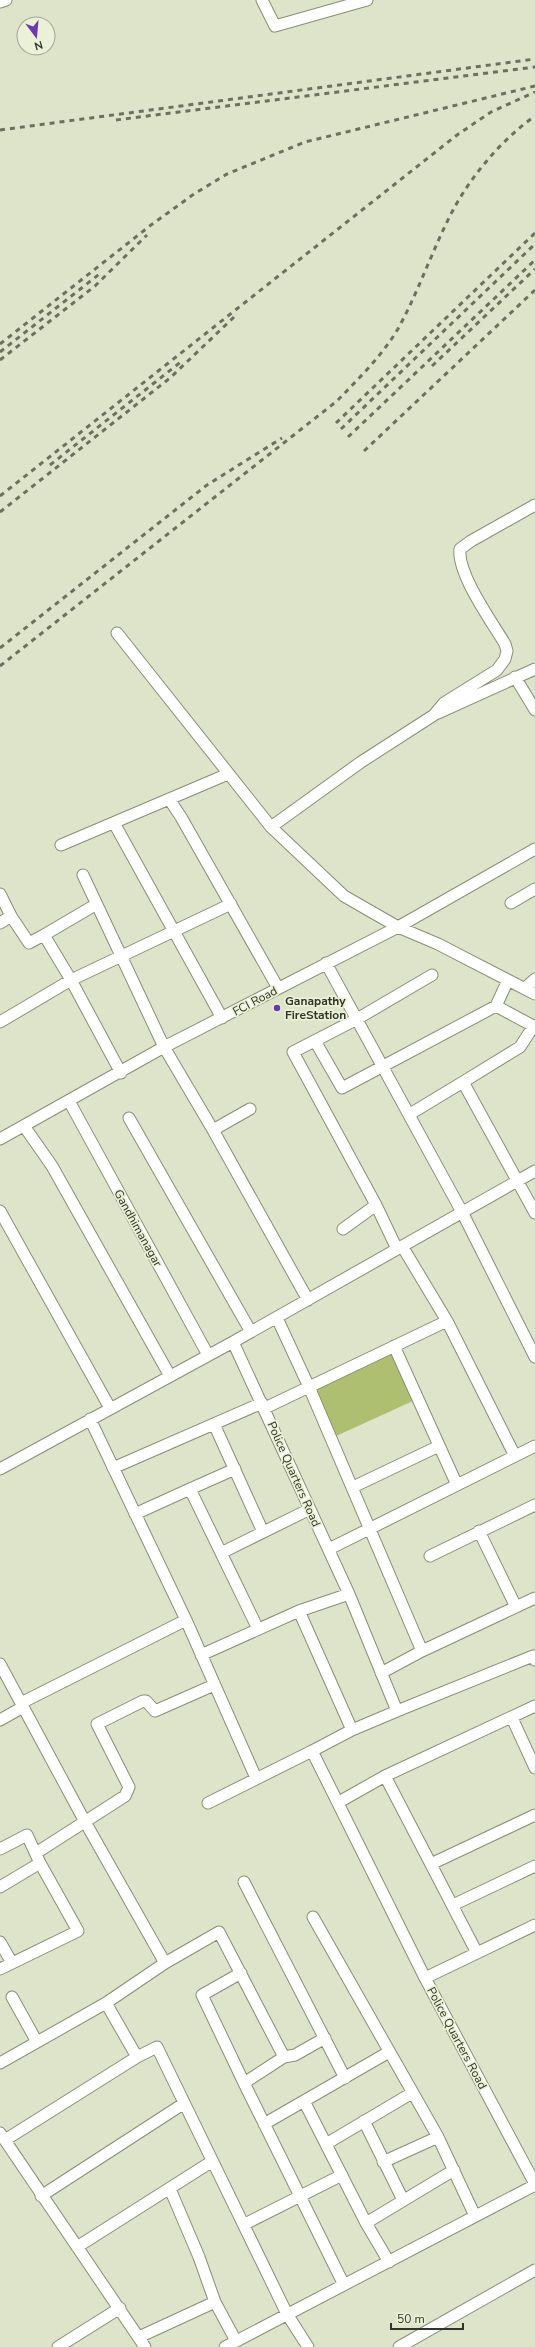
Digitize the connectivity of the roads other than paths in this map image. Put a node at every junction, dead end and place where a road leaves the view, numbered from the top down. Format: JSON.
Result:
{"nodes":[{"id":1,"x":6,"y":0,"type":"edge"},
{"id":2,"x":262,"y":0,"type":"edge"},
{"id":3,"x":367,"y":0,"type":"edge"},
{"id":4,"x":0,"y":2,"type":"edge"},
{"id":5,"x":535,"y":505,"type":"edge"},
{"id":6,"x":117,"y":633,"type":"dead end"},
{"id":7,"x":535,"y":669,"type":"edge"},
{"id":8,"x":515,"y":677,"type":"junction"},
{"id":9,"x":535,"y":710,"type":"edge"},
{"id":10,"x":434,"y":715,"type":"junction"},
{"id":11,"x":228,"y":774,"type":"junction"},
{"id":12,"x":169,"y":800,"type":"junction"},
{"id":13,"x":114,"y":823,"type":"junction"},
{"id":14,"x":271,"y":827,"type":"junction"},
{"id":15,"x":61,"y":845,"type":"dead end"},
{"id":16,"x":535,"y":849,"type":"edge"},
{"id":17,"x":83,"y":875,"type":"dead end"},
{"id":18,"x":535,"y":889,"type":"edge"},
{"id":19,"x":0,"y":894,"type":"edge"},
{"id":20,"x":511,"y":903,"type":"dead end"},
{"id":21,"x":231,"y":904,"type":"junction"},
{"id":22,"x":95,"y":905,"type":"junction"},
{"id":23,"x":11,"y":916,"type":"junction"},
{"id":24,"x":0,"y":923,"type":"edge"},
{"id":25,"x":398,"y":927,"type":"junction"},
{"id":26,"x":175,"y":932,"type":"junction"},
{"id":27,"x":44,"y":935,"type":"junction"},
{"id":28,"x":122,"y":956,"type":"junction"},
{"id":29,"x":326,"y":963,"type":"junction"},
{"id":30,"x":432,"y":975,"type":"dead end"},
{"id":31,"x":535,"y":979,"type":"edge"},
{"id":32,"x":72,"y":980,"type":"junction"},
{"id":33,"x":508,"y":980,"type":"junction"},
{"id":34,"x":278,"y":988,"type":"junction"},
{"id":35,"x":525,"y":988,"type":"junction"},
{"id":36,"x":535,"y":994,"type":"edge"},
{"id":37,"x":496,"y":1006,"type":"junction"},
{"id":38,"x":222,"y":1018,"type":"junction"},
{"id":39,"x":357,"y":1019,"type":"junction"},
{"id":40,"x":0,"y":1022,"type":"edge"},
{"id":41,"x":534,"y":1027,"type":"edge"},
{"id":42,"x":315,"y":1041,"type":"junction"},
{"id":43,"x":164,"y":1047,"type":"junction"},
{"id":44,"x":383,"y":1065,"type":"junction"},
{"id":45,"x":121,"y":1073,"type":"junction"},
{"id":46,"x":463,"y":1082,"type":"junction"},
{"id":47,"x":68,"y":1101,"type":"junction"},
{"id":48,"x":250,"y":1109,"type":"dead end"},
{"id":49,"x":410,"y":1114,"type":"junction"},
{"id":50,"x":129,"y":1118,"type":"dead end"},
{"id":51,"x":24,"y":1126,"type":"junction"},
{"id":52,"x":213,"y":1130,"type":"junction"},
{"id":53,"x":0,"y":1139,"type":"edge"},
{"id":54,"x":535,"y":1171,"type":"edge"},
{"id":55,"x":517,"y":1180,"type":"junction"},
{"id":56,"x":376,"y":1205,"type":"junction"},
{"id":57,"x":0,"y":1211,"type":"edge"},
{"id":58,"x":462,"y":1212,"type":"junction"},
{"id":59,"x":535,"y":1213,"type":"edge"},
{"id":60,"x":343,"y":1229,"type":"dead end"},
{"id":61,"x":400,"y":1248,"type":"junction"},
{"id":62,"x":308,"y":1300,"type":"junction"},
{"id":63,"x":277,"y":1318,"type":"junction"},
{"id":64,"x":447,"y":1321,"type":"junction"},
{"id":65,"x":251,"y":1332,"type":"junction"},
{"id":66,"x":233,"y":1342,"type":"junction"},
{"id":67,"x":394,"y":1346,"type":"junction"},
{"id":68,"x":208,"y":1355,"type":"junction"},
{"id":69,"x":535,"y":1357,"type":"edge"},
{"id":70,"x":170,"y":1376,"type":"junction"},
{"id":71,"x":309,"y":1387,"type":"junction"},
{"id":72,"x":264,"y":1406,"type":"junction"},
{"id":73,"x":110,"y":1408,"type":"junction"},
{"id":74,"x":90,"y":1419,"type":"junction"},
{"id":75,"x":214,"y":1424,"type":"junction"},
{"id":76,"x":439,"y":1446,"type":"junction"},
{"id":77,"x":535,"y":1446,"type":"edge"},
{"id":78,"x":515,"y":1456,"type":"junction"},
{"id":79,"x":113,"y":1468,"type":"junction"},
{"id":80,"x":0,"y":1469,"type":"edge"},
{"id":81,"x":235,"y":1469,"type":"junction"},
{"id":82,"x":457,"y":1485,"type":"junction"},
{"id":83,"x":353,"y":1486,"type":"junction"},
{"id":84,"x":190,"y":1489,"type":"junction"},
{"id":85,"x":535,"y":1506,"type":"edge"},
{"id":86,"x":310,"y":1509,"type":"junction"},
{"id":87,"x":135,"y":1514,"type":"junction"},
{"id":88,"x":370,"y":1527,"type":"junction"},
{"id":89,"x":479,"y":1531,"type":"junction"},
{"id":90,"x":264,"y":1532,"type":"junction"},
{"id":91,"x":329,"y":1549,"type":"junction"},
{"id":92,"x":221,"y":1553,"type":"junction"},
{"id":93,"x":430,"y":1556,"type":"dead end"},
{"id":94,"x":349,"y":1594,"type":"junction"},
{"id":95,"x":535,"y":1598,"type":"edge"},
{"id":96,"x":516,"y":1607,"type":"junction"},
{"id":97,"x":300,"y":1611,"type":"junction"},
{"id":98,"x":186,"y":1620,"type":"junction"},
{"id":99,"x":258,"y":1629,"type":"junction"},
{"id":100,"x":422,"y":1651,"type":"junction"},
{"id":101,"x":201,"y":1655,"type":"junction"},
{"id":102,"x":534,"y":1657,"type":"edge"},
{"id":103,"x":0,"y":1664,"type":"edge"},
{"id":104,"x":381,"y":1673,"type":"junction"},
{"id":105,"x":214,"y":1685,"type":"junction"},
{"id":106,"x":22,"y":1705,"type":"junction"},
{"id":107,"x":535,"y":1706,"type":"edge"},
{"id":108,"x":396,"y":1711,"type":"junction"},
{"id":109,"x":512,"y":1718,"type":"junction"},
{"id":110,"x":0,"y":1720,"type":"edge"},
{"id":111,"x":352,"y":1730,"type":"junction"},
{"id":112,"x":312,"y":1751,"type":"junction"},
{"id":113,"x":535,"y":1768,"type":"edge"},
{"id":114,"x":384,"y":1776,"type":"junction"},
{"id":115,"x":256,"y":1778,"type":"junction"},
{"id":116,"x":339,"y":1802,"type":"junction"},
{"id":117,"x":208,"y":1803,"type":"dead end"},
{"id":118,"x":535,"y":1815,"type":"edge"},
{"id":119,"x":84,"y":1820,"type":"junction"},
{"id":120,"x":0,"y":1849,"type":"edge"},
{"id":121,"x":38,"y":1858,"type":"junction"},
{"id":122,"x":431,"y":1864,"type":"junction"},
{"id":123,"x":535,"y":1866,"type":"edge"},
{"id":124,"x":244,"y":1882,"type":"dead end"},
{"id":125,"x":0,"y":1887,"type":"edge"},
{"id":126,"x":453,"y":1905,"type":"junction"},
{"id":127,"x":313,"y":1917,"type":"dead end"},
{"id":128,"x":535,"y":1925,"type":"edge"},
{"id":129,"x":0,"y":1942,"type":"edge"},
{"id":130,"x":478,"y":1953,"type":"junction"},
{"id":131,"x":12,"y":1963,"type":"junction"},
{"id":132,"x":165,"y":1963,"type":"junction"},
{"id":133,"x":0,"y":1970,"type":"edge"},
{"id":134,"x":241,"y":1973,"type":"junction"},
{"id":135,"x":425,"y":1978,"type":"junction"},
{"id":136,"x":12,"y":1998,"type":"dead end"},
{"id":137,"x":106,"y":2003,"type":"junction"},
{"id":138,"x":325,"y":2038,"type":"junction"},
{"id":139,"x":37,"y":2042,"type":"junction"},
{"id":140,"x":389,"y":2052,"type":"junction"},
{"id":141,"x":137,"y":2057,"type":"junction"},
{"id":142,"x":284,"y":2057,"type":"junction"},
{"id":143,"x":0,"y":2063,"type":"edge"},
{"id":144,"x":345,"y":2078,"type":"junction"},
{"id":145,"x":244,"y":2083,"type":"junction"},
{"id":146,"x":412,"y":2093,"type":"junction"},
{"id":147,"x":304,"y":2101,"type":"junction"},
{"id":148,"x":183,"y":2104,"type":"junction"},
{"id":149,"x":364,"y":2122,"type":"junction"},
{"id":150,"x":264,"y":2124,"type":"junction"},
{"id":151,"x":2,"y":2136,"type":"edge"},
{"id":152,"x":438,"y":2137,"type":"junction"},
{"id":153,"x":326,"y":2144,"type":"junction"},
{"id":154,"x":211,"y":2162,"type":"junction"},
{"id":155,"x":383,"y":2162,"type":"junction"},
{"id":156,"x":454,"y":2170,"type":"junction"},
{"id":157,"x":342,"y":2175,"type":"junction"},
{"id":158,"x":535,"y":2184,"type":"edge"},
{"id":159,"x":170,"y":2188,"type":"junction"},
{"id":160,"x":41,"y":2196,"type":"junction"},
{"id":161,"x":299,"y":2197,"type":"junction"},
{"id":162,"x":403,"y":2200,"type":"junction"},
{"id":163,"x":475,"y":2216,"type":"junction"},
{"id":164,"x":366,"y":2223,"type":"junction"},
{"id":165,"x":245,"y":2224,"type":"junction"},
{"id":166,"x":77,"y":2247,"type":"junction"},
{"id":167,"x":389,"y":2262,"type":"junction"},
{"id":168,"x":535,"y":2270,"type":"edge"},
{"id":169,"x":344,"y":2285,"type":"junction"},
{"id":170,"x":215,"y":2302,"type":"junction"},
{"id":171,"x":120,"y":2308,"type":"junction"},
{"id":172,"x":287,"y":2314,"type":"junction"},
{"id":173,"x":139,"y":2337,"type":"junction"},
{"id":174,"x":236,"y":2341,"type":"junction"},
{"id":175,"x":62,"y":2346,"type":"edge"},
{"id":176,"x":144,"y":2347,"type":"edge"},
{"id":177,"x":225,"y":2347,"type":"edge"},
{"id":178,"x":308,"y":2347,"type":"edge"},
{"id":179,"x":399,"y":2347,"type":"edge"}],
"edges":[{"from":1,"to":4,"type":"street"},
{"from":2,"to":3,"type":"street"},
{"from":5,"to":10,"type":"street"},
{"from":6,"to":11,"type":"street"},
{"from":7,"to":8,"type":"street"},
{"from":8,"to":9,"type":"street"},
{"from":8,"to":10,"type":"street"},
{"from":10,"to":14,"type":"street"},
{"from":11,"to":12,"type":"street"},
{"from":11,"to":14,"type":"street"},
{"from":12,"to":13,"type":"street"},
{"from":12,"to":21,"type":"street"},
{"from":13,"to":15,"type":"street"},
{"from":13,"to":26,"type":"street"},
{"from":14,"to":25,"type":"street"},
{"from":16,"to":25,"type":"street","name":"FCI Road"},
{"from":17,"to":22,"type":"street"},
{"from":18,"to":20,"type":"street"},
{"from":19,"to":23,"type":"street"},
{"from":21,"to":26,"type":"street"},
{"from":21,"to":34,"type":"street"},
{"from":22,"to":27,"type":"street"},
{"from":22,"to":28,"type":"street"},
{"from":23,"to":24,"type":"street"},
{"from":23,"to":27,"type":"street"},
{"from":25,"to":29,"type":"street","name":"FCI Road"},
{"from":25,"to":33,"type":"street"},
{"from":26,"to":28,"type":"street"},
{"from":26,"to":38,"type":"street"},
{"from":27,"to":32,"type":"street"},
{"from":28,"to":32,"type":"street"},
{"from":28,"to":43,"type":"street"},
{"from":29,"to":34,"type":"street","name":"FCI Road"},
{"from":29,"to":39,"type":"street"},
{"from":30,"to":39,"type":"street"},
{"from":31,"to":35,"type":"street"},
{"from":32,"to":40,"type":"street"},
{"from":32,"to":45,"type":"street"},
{"from":33,"to":35,"type":"street"},
{"from":33,"to":37,"type":"street"},
{"from":34,"to":38,"type":"street","name":"FCI Road"},
{"from":35,"to":36,"type":"street"},
{"from":37,"to":41,"type":"street"},
{"from":37,"to":44,"type":"street"},
{"from":38,"to":43,"type":"street","name":"FCI Road"},
{"from":39,"to":42,"type":"street"},
{"from":39,"to":44,"type":"street"},
{"from":41,"to":46,"type":"street"},
{"from":42,"to":44,"type":"street"},
{"from":42,"to":56,"type":"street"},
{"from":43,"to":45,"type":"street","name":"FCI Road"},
{"from":43,"to":52,"type":"street"},
{"from":44,"to":49,"type":"street"},
{"from":45,"to":47,"type":"street","name":"FCI Road"},
{"from":46,"to":49,"type":"street"},
{"from":46,"to":55,"type":"street"},
{"from":47,"to":51,"type":"street","name":"FCI Road"},
{"from":47,"to":68,"type":"street","name":"Gandhimanagar"},
{"from":48,"to":52,"type":"street"},
{"from":49,"to":58,"type":"street"},
{"from":50,"to":65,"type":"street"},
{"from":51,"to":53,"type":"street","name":"FCI Road"},
{"from":51,"to":70,"type":"street"},
{"from":52,"to":62,"type":"street"},
{"from":54,"to":55,"type":"street"},
{"from":55,"to":58,"type":"street"},
{"from":55,"to":59,"type":"street"},
{"from":56,"to":60,"type":"street"},
{"from":56,"to":61,"type":"street"},
{"from":57,"to":73,"type":"street"},
{"from":58,"to":61,"type":"street"},
{"from":58,"to":69,"type":"street"},
{"from":61,"to":62,"type":"street"},
{"from":61,"to":64,"type":"street"},
{"from":62,"to":63,"type":"street"},
{"from":63,"to":65,"type":"street"},
{"from":63,"to":71,"type":"street"},
{"from":64,"to":67,"type":"street"},
{"from":64,"to":78,"type":"street"},
{"from":65,"to":66,"type":"street"},
{"from":66,"to":68,"type":"street"},
{"from":66,"to":72,"type":"street","name":"Police Quarters Road"},
{"from":67,"to":71,"type":"street"},
{"from":67,"to":76,"type":"street"},
{"from":68,"to":70,"type":"street"},
{"from":70,"to":73,"type":"street"},
{"from":71,"to":72,"type":"street"},
{"from":71,"to":83,"type":"street"},
{"from":72,"to":75,"type":"street"},
{"from":72,"to":86,"type":"street","name":"Police Quarters Road"},
{"from":73,"to":74,"type":"street"},
{"from":74,"to":79,"type":"street"},
{"from":74,"to":80,"type":"street"},
{"from":75,"to":79,"type":"street"},
{"from":75,"to":81,"type":"street"},
{"from":76,"to":82,"type":"street"},
{"from":76,"to":83,"type":"street"},
{"from":77,"to":78,"type":"street"},
{"from":78,"to":82,"type":"street"},
{"from":79,"to":87,"type":"street"},
{"from":81,"to":84,"type":"street"},
{"from":81,"to":90,"type":"street"},
{"from":82,"to":88,"type":"street"},
{"from":83,"to":88,"type":"street"},
{"from":84,"to":87,"type":"street"},
{"from":84,"to":92,"type":"street"},
{"from":85,"to":89,"type":"street"},
{"from":86,"to":90,"type":"street"},
{"from":86,"to":91,"type":"street","name":"Police Quarters Road"},
{"from":87,"to":98,"type":"street"},
{"from":88,"to":91,"type":"street"},
{"from":88,"to":100,"type":"street"},
{"from":89,"to":93,"type":"street"},
{"from":89,"to":96,"type":"street"},
{"from":90,"to":92,"type":"street"},
{"from":91,"to":94,"type":"street","name":"Police Quarters Road"},
{"from":92,"to":99,"type":"street"},
{"from":94,"to":97,"type":"street"},
{"from":94,"to":104,"type":"street","name":"Police Quarters Road"},
{"from":95,"to":96,"type":"street"},
{"from":96,"to":100,"type":"street"},
{"from":97,"to":99,"type":"street"},
{"from":97,"to":111,"type":"street"},
{"from":98,"to":101,"type":"street"},
{"from":98,"to":106,"type":"street"},
{"from":99,"to":101,"type":"street"},
{"from":100,"to":104,"type":"street"},
{"from":101,"to":105,"type":"street"},
{"from":102,"to":108,"type":"street"},
{"from":103,"to":106,"type":"street"},
{"from":104,"to":108,"type":"street","name":"Police Quarters Road"},
{"from":105,"to":115,"type":"street"},
{"from":105,"to":119,"type":"street"},
{"from":106,"to":110,"type":"street"},
{"from":106,"to":119,"type":"street"},
{"from":107,"to":109,"type":"street"},
{"from":108,"to":111,"type":"street"},
{"from":109,"to":113,"type":"street"},
{"from":109,"to":114,"type":"street"},
{"from":111,"to":112,"type":"street"},
{"from":112,"to":115,"type":"street"},
{"from":112,"to":116,"type":"street"},
{"from":114,"to":116,"type":"street"},
{"from":114,"to":122,"type":"street"},
{"from":115,"to":117,"type":"street"},
{"from":116,"to":135,"type":"street"},
{"from":118,"to":122,"type":"street"},
{"from":119,"to":121,"type":"street"},
{"from":119,"to":132,"type":"street"},
{"from":120,"to":121,"type":"street"},
{"from":121,"to":125,"type":"street"},
{"from":121,"to":131,"type":"street"},
{"from":122,"to":126,"type":"street"},
{"from":123,"to":126,"type":"street"},
{"from":124,"to":138,"type":"street"},
{"from":126,"to":130,"type":"street"},
{"from":127,"to":140,"type":"street"},
{"from":128,"to":130,"type":"street","name":"Police Quarters Road"},
{"from":129,"to":131,"type":"street"},
{"from":130,"to":135,"type":"street","name":"Police Quarters Road"},
{"from":131,"to":133,"type":"street"},
{"from":132,"to":134,"type":"street"},
{"from":132,"to":137,"type":"street"},
{"from":134,"to":142,"type":"street"},
{"from":134,"to":145,"type":"street"},
{"from":135,"to":158,"type":"street","name":"Police Quarters Road"},
{"from":136,"to":139,"type":"street"},
{"from":137,"to":139,"type":"street"},
{"from":137,"to":141,"type":"street"},
{"from":138,"to":142,"type":"street"},
{"from":138,"to":144,"type":"street"},
{"from":139,"to":143,"type":"street"},
{"from":140,"to":144,"type":"street"},
{"from":140,"to":146,"type":"street"},
{"from":141,"to":148,"type":"street"},
{"from":141,"to":151,"type":"street"},
{"from":142,"to":145,"type":"street"},
{"from":144,"to":147,"type":"street"},
{"from":145,"to":150,"type":"street"},
{"from":146,"to":149,"type":"street"},
{"from":146,"to":152,"type":"street"},
{"from":147,"to":150,"type":"street"},
{"from":147,"to":153,"type":"street"},
{"from":148,"to":154,"type":"street"},
{"from":148,"to":160,"type":"street"},
{"from":149,"to":153,"type":"street"},
{"from":149,"to":155,"type":"street"},
{"from":150,"to":161,"type":"street"},
{"from":151,"to":160,"type":"street"},
{"from":152,"to":155,"type":"street"},
{"from":152,"to":156,"type":"street"},
{"from":153,"to":157,"type":"street"},
{"from":154,"to":159,"type":"street"},
{"from":154,"to":165,"type":"street"},
{"from":155,"to":162,"type":"street"},
{"from":156,"to":162,"type":"street"},
{"from":156,"to":163,"type":"street"},
{"from":157,"to":161,"type":"street"},
{"from":157,"to":164,"type":"street"},
{"from":158,"to":163,"type":"street"},
{"from":159,"to":166,"type":"street"},
{"from":159,"to":170,"type":"street"},
{"from":160,"to":166,"type":"street"},
{"from":161,"to":165,"type":"street"},
{"from":161,"to":169,"type":"street"},
{"from":162,"to":164,"type":"street"},
{"from":163,"to":167,"type":"street"},
{"from":164,"to":167,"type":"street"},
{"from":165,"to":172,"type":"street"},
{"from":166,"to":171,"type":"street"},
{"from":167,"to":169,"type":"street"},
{"from":168,"to":179,"type":"street"},
{"from":169,"to":172,"type":"street"},
{"from":170,"to":173,"type":"street"},
{"from":170,"to":174,"type":"street"},
{"from":171,"to":173,"type":"street"},
{"from":171,"to":175,"type":"street"},
{"from":172,"to":174,"type":"street"},
{"from":172,"to":178,"type":"street"},
{"from":173,"to":176,"type":"street"},
{"from":174,"to":177,"type":"street"}]}
